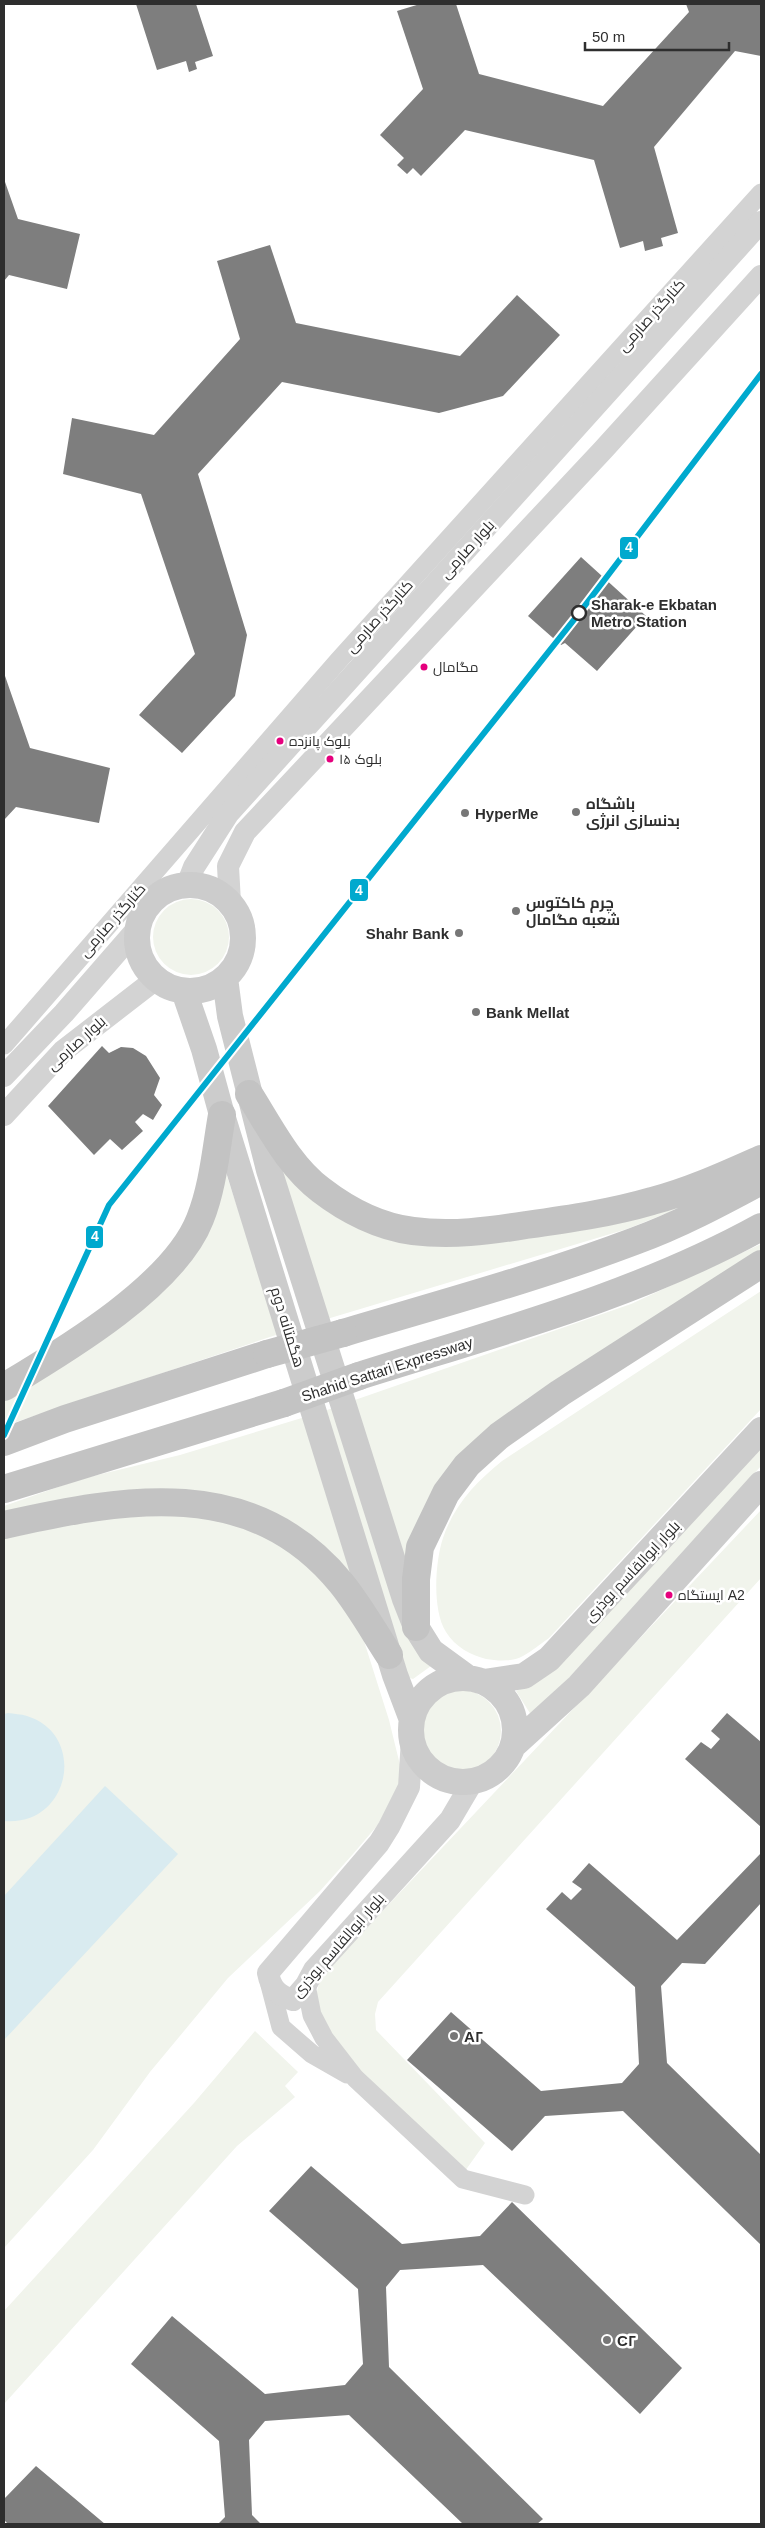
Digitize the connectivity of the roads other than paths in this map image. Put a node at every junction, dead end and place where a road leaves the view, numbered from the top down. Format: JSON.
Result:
{"nodes":[{"id":1,"x":761,"y":193,"type":"edge"},
{"id":2,"x":761,"y":222,"type":"edge"},
{"id":3,"x":761,"y":276,"type":"edge"},
{"id":4,"x":187,"y":885,"type":"junction"},
{"id":5,"x":144,"y":897,"type":"junction"},
{"id":6,"x":230,"y":903,"type":"junction"},
{"id":7,"x":138,"y":928,"type":"junction"},
{"id":8,"x":225,"y":978,"type":"junction"},
{"id":9,"x":156,"y":979,"type":"junction"},
{"id":10,"x":184,"y":990,"type":"junction"},
{"id":11,"x":4,"y":1045,"type":"edge"},
{"id":12,"x":4,"y":1076,"type":"edge"},
{"id":13,"x":249,"y":1094,"type":"junction"},
{"id":14,"x":4,"y":1115,"type":"edge"},
{"id":15,"x":222,"y":1115,"type":"junction"},
{"id":16,"x":761,"y":1159,"type":"edge"},
{"id":17,"x":761,"y":1181,"type":"edge"},
{"id":18,"x":761,"y":1227,"type":"edge"},
{"id":19,"x":761,"y":1264,"type":"edge"},
{"id":20,"x":4,"y":1387,"type":"edge"},
{"id":21,"x":761,"y":1430,"type":"edge"},
{"id":22,"x":4,"y":1442,"type":"edge"},
{"id":23,"x":761,"y":1484,"type":"edge"},
{"id":24,"x":4,"y":1489,"type":"edge"},
{"id":25,"x":4,"y":1525,"type":"edge"},
{"id":26,"x":416,"y":1627,"type":"junction"},
{"id":27,"x":389,"y":1655,"type":"junction"},
{"id":28,"x":476,"y":1680,"type":"junction"},
{"id":29,"x":412,"y":1729,"type":"junction"},
{"id":30,"x":513,"y":1746,"type":"junction"},
{"id":31,"x":473,"y":1781,"type":"junction"},
{"id":32,"x":270,"y":1985,"type":"junction"},
{"id":33,"x":306,"y":1985,"type":"junction"},
{"id":34,"x":355,"y":2078,"type":"junction"},
{"id":35,"x":525,"y":2194,"type":"dead end"}],
"edges":[{"from":1,"to":5,"type":"street","name":"کنارگذر صارمی"},
{"from":2,"to":4,"type":"street","name":"بلوار صارمی"},
{"from":3,"to":6,"type":"street","name":"بلوار صارمی"},
{"from":4,"to":5,"type":"main road"},
{"from":4,"to":6,"type":"main road"},
{"from":5,"to":7,"type":"main road"},
{"from":5,"to":11,"type":"street","name":"کنارگذر صارمی"},
{"from":6,"to":8,"type":"main road"},
{"from":7,"to":9,"type":"main road"},
{"from":7,"to":12,"type":"street","name":"بلوار صارمی"},
{"from":8,"to":10,"type":"main road"},
{"from":8,"to":13,"type":"main road","name":"هگمتانه دوم"},
{"from":9,"to":10,"type":"main road"},
{"from":9,"to":14,"type":"street","name":"بلوار صارمی"},
{"from":10,"to":15,"type":"main road","name":"هگمتانه دوم"},
{"from":13,"to":16,"type":"highway"},
{"from":13,"to":26,"type":"main road","name":"هگمتانه دوم"},
{"from":15,"to":20,"type":"highway"},
{"from":15,"to":27,"type":"main road","name":"هگمتانه دوم"},
{"from":17,"to":22,"type":"highway","bridge":true},
{"from":18,"to":24,"type":"highway","name":"Shahid Sattari Expressway","bridge":true},
{"from":19,"to":26,"type":"highway"},
{"from":21,"to":28,"type":"main road","name":"بلوار ابوالقاسم بوذری"},
{"from":23,"to":30,"type":"main road"},
{"from":25,"to":27,"type":"highway"},
{"from":26,"to":28,"type":"main road","name":"هگمتانه دوم"},
{"from":27,"to":29,"type":"main road","name":"هگمتانه دوم"},
{"from":28,"to":29,"type":"main road"},
{"from":28,"to":30,"type":"main road"},
{"from":29,"to":31,"type":"main road"},
{"from":29,"to":32,"type":"street","name":"بلوار ابوالقاسم بوذری"},
{"from":30,"to":31,"type":"main road"},
{"from":31,"to":33,"type":"street","name":"بلوار ابوالقاسم بوذری"},
{"from":32,"to":33,"type":"street","name":"بلوار ابوالقاسم بوذری"},
{"from":32,"to":34,"type":"street"},
{"from":33,"to":34,"type":"street"},
{"from":34,"to":35,"type":"street"}]}
